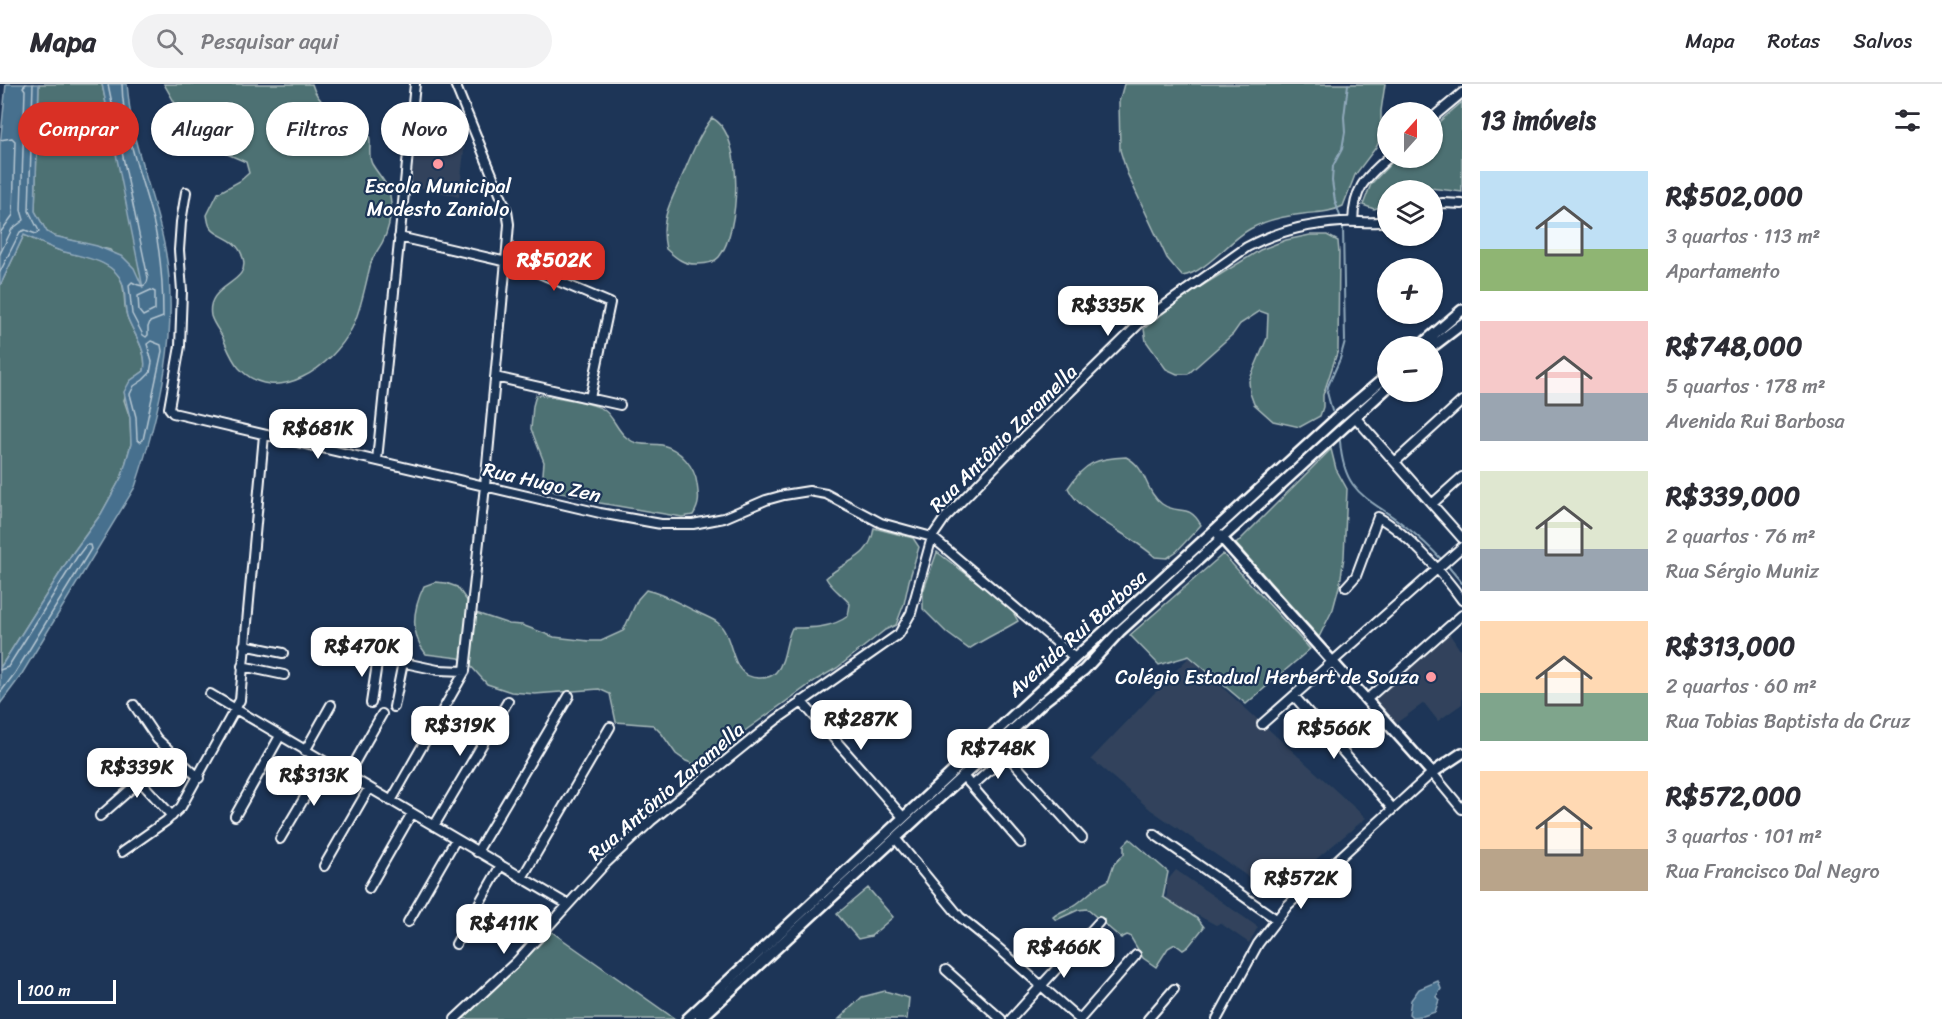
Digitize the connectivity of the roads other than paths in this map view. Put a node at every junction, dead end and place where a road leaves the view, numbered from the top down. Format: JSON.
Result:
{"nodes":[{"id":1,"x":415,"y":84,"type":"edge"},
{"id":2,"x":455,"y":84,"type":"edge"},
{"id":3,"x":1462,"y":93,"type":"edge"},
{"id":4,"x":1443,"y":109,"type":"edge"},
{"id":5,"x":1378,"y":168,"type":"edge"},
{"id":6,"x":186,"y":192,"type":"dead end"},
{"id":7,"x":1443,"y":203,"type":"edge"},
{"id":8,"x":1462,"y":204,"type":"edge"},
{"id":9,"x":1377,"y":221,"type":"edge"},
{"id":10,"x":1353,"y":222,"type":"junction"},
{"id":11,"x":399,"y":237,"type":"junction"},
{"id":12,"x":506,"y":261,"type":"junction"},
{"id":13,"x":1462,"y":310,"type":"edge"},
{"id":14,"x":1462,"y":324,"type":"edge"},
{"id":15,"x":1432,"y":336,"type":"edge"},
{"id":16,"x":1443,"y":339,"type":"edge"},
{"id":17,"x":495,"y":377,"type":"junction"},
{"id":18,"x":1377,"y":384,"type":"edge"},
{"id":19,"x":1377,"y":397,"type":"edge"},
{"id":20,"x":590,"y":398,"type":"junction"},
{"id":21,"x":1462,"y":401,"type":"edge"},
{"id":22,"x":620,"y":405,"type":"dead end"},
{"id":23,"x":1355,"y":417,"type":"junction"},
{"id":24,"x":264,"y":435,"type":"junction"},
{"id":25,"x":377,"y":460,"type":"junction"},
{"id":26,"x":1395,"y":462,"type":"junction"},
{"id":27,"x":1462,"y":477,"type":"edge"},
{"id":28,"x":485,"y":486,"type":"junction"},
{"id":29,"x":1432,"y":504,"type":"junction"},
{"id":30,"x":1218,"y":534,"type":"junction"},
{"id":31,"x":932,"y":537,"type":"junction"},
{"id":32,"x":1462,"y":538,"type":"edge"},
{"id":33,"x":1462,"y":547,"type":"edge"},
{"id":34,"x":1438,"y":568,"type":"junction"},
{"id":35,"x":1346,"y":587,"type":"dead end"},
{"id":36,"x":1462,"y":600,"type":"edge"},
{"id":37,"x":1462,"y":615,"type":"edge"},
{"id":38,"x":244,"y":645,"type":"junction"},
{"id":39,"x":283,"y":653,"type":"dead end"},
{"id":40,"x":367,"y":655,"type":"dead end"},
{"id":41,"x":378,"y":657,"type":"junction"},
{"id":42,"x":1076,"y":657,"type":"junction"},
{"id":43,"x":403,"y":662,"type":"junction"},
{"id":44,"x":1332,"y":662,"type":"junction"},
{"id":45,"x":242,"y":666,"type":"junction"},
{"id":46,"x":1085,"y":669,"type":"junction"},
{"id":47,"x":465,"y":671,"type":"junction"},
{"id":48,"x":284,"y":675,"type":"dead end"},
{"id":49,"x":210,"y":694,"type":"dead end"},
{"id":50,"x":569,"y":696,"type":"dead end"},
{"id":51,"x":1294,"y":696,"type":"junction"},
{"id":52,"x":1366,"y":700,"type":"junction"},
{"id":53,"x":508,"y":701,"type":"dead end"},
{"id":54,"x":801,"y":701,"type":"junction"},
{"id":55,"x":371,"y":704,"type":"dead end"},
{"id":56,"x":134,"y":705,"type":"dead end"},
{"id":57,"x":331,"y":705,"type":"dead end"},
{"id":58,"x":394,"y":707,"type":"dead end"},
{"id":59,"x":235,"y":710,"type":"junction"},
{"id":60,"x":382,"y":714,"type":"dead end"},
{"id":61,"x":1262,"y":724,"type":"dead end"},
{"id":62,"x":610,"y":727,"type":"dead end"},
{"id":63,"x":280,"y":736,"type":"junction"},
{"id":64,"x":305,"y":751,"type":"junction"},
{"id":65,"x":1462,"y":753,"type":"edge"},
{"id":66,"x":325,"y":763,"type":"junction"},
{"id":67,"x":1432,"y":774,"type":"junction"},
{"id":68,"x":347,"y":776,"type":"junction"},
{"id":69,"x":963,"y":776,"type":"junction"},
{"id":70,"x":199,"y":778,"type":"junction"},
{"id":71,"x":972,"y":786,"type":"junction"},
{"id":72,"x":369,"y":788,"type":"junction"},
{"id":73,"x":391,"y":801,"type":"junction"},
{"id":74,"x":1392,"y":808,"type":"junction"},
{"id":75,"x":1462,"y":809,"type":"edge"},
{"id":76,"x":412,"y":813,"type":"junction"},
{"id":77,"x":100,"y":816,"type":"dead end"},
{"id":78,"x":172,"y":816,"type":"junction"},
{"id":79,"x":236,"y":816,"type":"dead end"},
{"id":80,"x":903,"y":818,"type":"junction"},
{"id":81,"x":434,"y":826,"type":"junction"},
{"id":82,"x":1154,"y":834,"type":"dead end"},
{"id":83,"x":895,"y":838,"type":"junction"},
{"id":84,"x":1082,"y":838,"type":"dead end"},
{"id":85,"x":280,"y":839,"type":"dead end"},
{"id":86,"x":456,"y":839,"type":"junction"},
{"id":87,"x":1021,"y":843,"type":"dead end"},
{"id":88,"x":122,"y":852,"type":"dead end"},
{"id":89,"x":477,"y":852,"type":"junction"},
{"id":90,"x":324,"y":866,"type":"dead end"},
{"id":91,"x":501,"y":866,"type":"junction"},
{"id":92,"x":522,"y":878,"type":"junction"},
{"id":93,"x":369,"y":888,"type":"dead end"},
{"id":94,"x":567,"y":904,"type":"junction"},
{"id":95,"x":1276,"y":919,"type":"junction"},
{"id":96,"x":408,"y":922,"type":"dead end"},
{"id":97,"x":1099,"y":922,"type":"dead end"},
{"id":98,"x":456,"y":944,"type":"dead end"},
{"id":99,"x":1136,"y":956,"type":"dead end"},
{"id":100,"x":946,"y":970,"type":"dead end"},
{"id":101,"x":1041,"y":986,"type":"junction"},
{"id":102,"x":1174,"y":989,"type":"dead end"},
{"id":103,"x":455,"y":1019,"type":"edge"},
{"id":104,"x":687,"y":1019,"type":"edge"},
{"id":105,"x":700,"y":1019,"type":"edge"},
{"id":106,"x":1001,"y":1019,"type":"edge"},
{"id":107,"x":1011,"y":1019,"type":"edge"},
{"id":108,"x":1079,"y":1019,"type":"edge"},
{"id":109,"x":1148,"y":1019,"type":"edge"},
{"id":110,"x":1217,"y":1019,"type":"edge"}],
"edges":[{"from":1,"to":11,"type":"street"},
{"from":2,"to":12,"type":"street"},
{"from":3,"to":4,"type":"street"},
{"from":5,"to":10,"type":"street"},
{"from":6,"to":24,"type":"street","name":"Rua Hugo Zen"},
{"from":7,"to":8,"type":"street"},
{"from":9,"to":10,"type":"street","name":"Rua Antônio Zaramella"},
{"from":10,"to":31,"type":"street","name":"Rua Antônio Zaramella"},
{"from":11,"to":12,"type":"street"},
{"from":11,"to":25,"type":"street"},
{"from":12,"to":17,"type":"street"},
{"from":12,"to":20,"type":"street"},
{"from":13,"to":15,"type":"main road"},
{"from":14,"to":16,"type":"main road"},
{"from":17,"to":20,"type":"street"},
{"from":17,"to":28,"type":"street"},
{"from":18,"to":30,"type":"main road","name":"Avenida Rui Barbosa"},
{"from":19,"to":23,"type":"main road","name":"Avenida Rui Barbosa"},
{"from":20,"to":22,"type":"street"},
{"from":21,"to":26,"type":"street"},
{"from":23,"to":26,"type":"street"},
{"from":23,"to":30,"type":"main road","name":"Avenida Rui Barbosa"},
{"from":24,"to":25,"type":"street","name":"Rua Hugo Zen"},
{"from":24,"to":38,"type":"street"},
{"from":25,"to":28,"type":"street","name":"Rua Hugo Zen"},
{"from":26,"to":29,"type":"street"},
{"from":27,"to":29,"type":"street"},
{"from":28,"to":31,"type":"street","name":"Rua Hugo Zen"},
{"from":28,"to":47,"type":"street"},
{"from":29,"to":32,"type":"street"},
{"from":30,"to":42,"type":"main road","name":"Avenida Rui Barbosa"},
{"from":30,"to":44,"type":"main road"},
{"from":30,"to":46,"type":"main road","name":"Avenida Rui Barbosa"},
{"from":31,"to":42,"type":"street","name":"Rua Hugo Zen"},
{"from":31,"to":54,"type":"street","name":"Rua Antônio Zaramella"},
{"from":33,"to":34,"type":"street"},
{"from":34,"to":35,"type":"street"},
{"from":34,"to":36,"type":"street"},
{"from":34,"to":44,"type":"street"},
{"from":37,"to":52,"type":"street"},
{"from":38,"to":39,"type":"street"},
{"from":38,"to":45,"type":"street"},
{"from":40,"to":41,"type":"street"},
{"from":41,"to":43,"type":"street"},
{"from":41,"to":55,"type":"street"},
{"from":42,"to":46,"type":"main road"},
{"from":42,"to":80,"type":"main road","name":"Avenida Rui Barbosa"},
{"from":43,"to":47,"type":"street"},
{"from":43,"to":58,"type":"street"},
{"from":44,"to":51,"type":"street"},
{"from":44,"to":52,"type":"main road"},
{"from":45,"to":48,"type":"street"},
{"from":45,"to":59,"type":"street"},
{"from":46,"to":69,"type":"main road","name":"Avenida Rui Barbosa"},
{"from":47,"to":73,"type":"street"},
{"from":49,"to":59,"type":"street"},
{"from":50,"to":89,"type":"street"},
{"from":51,"to":61,"type":"street"},
{"from":51,"to":74,"type":"street"},
{"from":52,"to":67,"type":"main road"},
{"from":53,"to":81,"type":"street"},
{"from":54,"to":80,"type":"street"},
{"from":54,"to":94,"type":"street","name":"Rua Antônio Zaramella"},
{"from":56,"to":70,"type":"street"},
{"from":57,"to":64,"type":"street"},
{"from":59,"to":63,"type":"street"},
{"from":59,"to":70,"type":"street"},
{"from":60,"to":68,"type":"street"},
{"from":62,"to":92,"type":"street"},
{"from":63,"to":64,"type":"street"},
{"from":63,"to":79,"type":"street"},
{"from":64,"to":66,"type":"street"},
{"from":65,"to":67,"type":"main road"},
{"from":66,"to":68,"type":"street"},
{"from":66,"to":85,"type":"street"},
{"from":67,"to":74,"type":"street"},
{"from":67,"to":75,"type":"street"},
{"from":68,"to":72,"type":"street"},
{"from":69,"to":71,"type":"street"},
{"from":69,"to":83,"type":"main road","name":"Avenida Rui Barbosa"},
{"from":70,"to":78,"type":"street"},
{"from":71,"to":84,"type":"street"},
{"from":71,"to":87,"type":"street"},
{"from":72,"to":73,"type":"street"},
{"from":72,"to":90,"type":"street"},
{"from":73,"to":76,"type":"street"},
{"from":74,"to":95,"type":"street"},
{"from":76,"to":81,"type":"street"},
{"from":76,"to":93,"type":"street"},
{"from":77,"to":78,"type":"street"},
{"from":78,"to":88,"type":"street"},
{"from":80,"to":104,"type":"main road","name":"Avenida Rui Barbosa"},
{"from":81,"to":86,"type":"street"},
{"from":82,"to":95,"type":"street"},
{"from":83,"to":101,"type":"street"},
{"from":83,"to":105,"type":"main road","name":"Avenida Rui Barbosa"},
{"from":86,"to":89,"type":"street"},
{"from":86,"to":96,"type":"street"},
{"from":89,"to":91,"type":"street"},
{"from":91,"to":92,"type":"street"},
{"from":91,"to":98,"type":"street"},
{"from":92,"to":94,"type":"street"},
{"from":94,"to":103,"type":"street","name":"Rua Antônio Zaramella"},
{"from":95,"to":110,"type":"street"},
{"from":97,"to":101,"type":"street"},
{"from":99,"to":108,"type":"street"},
{"from":100,"to":106,"type":"street"},
{"from":101,"to":107,"type":"street"},
{"from":101,"to":108,"type":"street"},
{"from":102,"to":109,"type":"street"}]}
